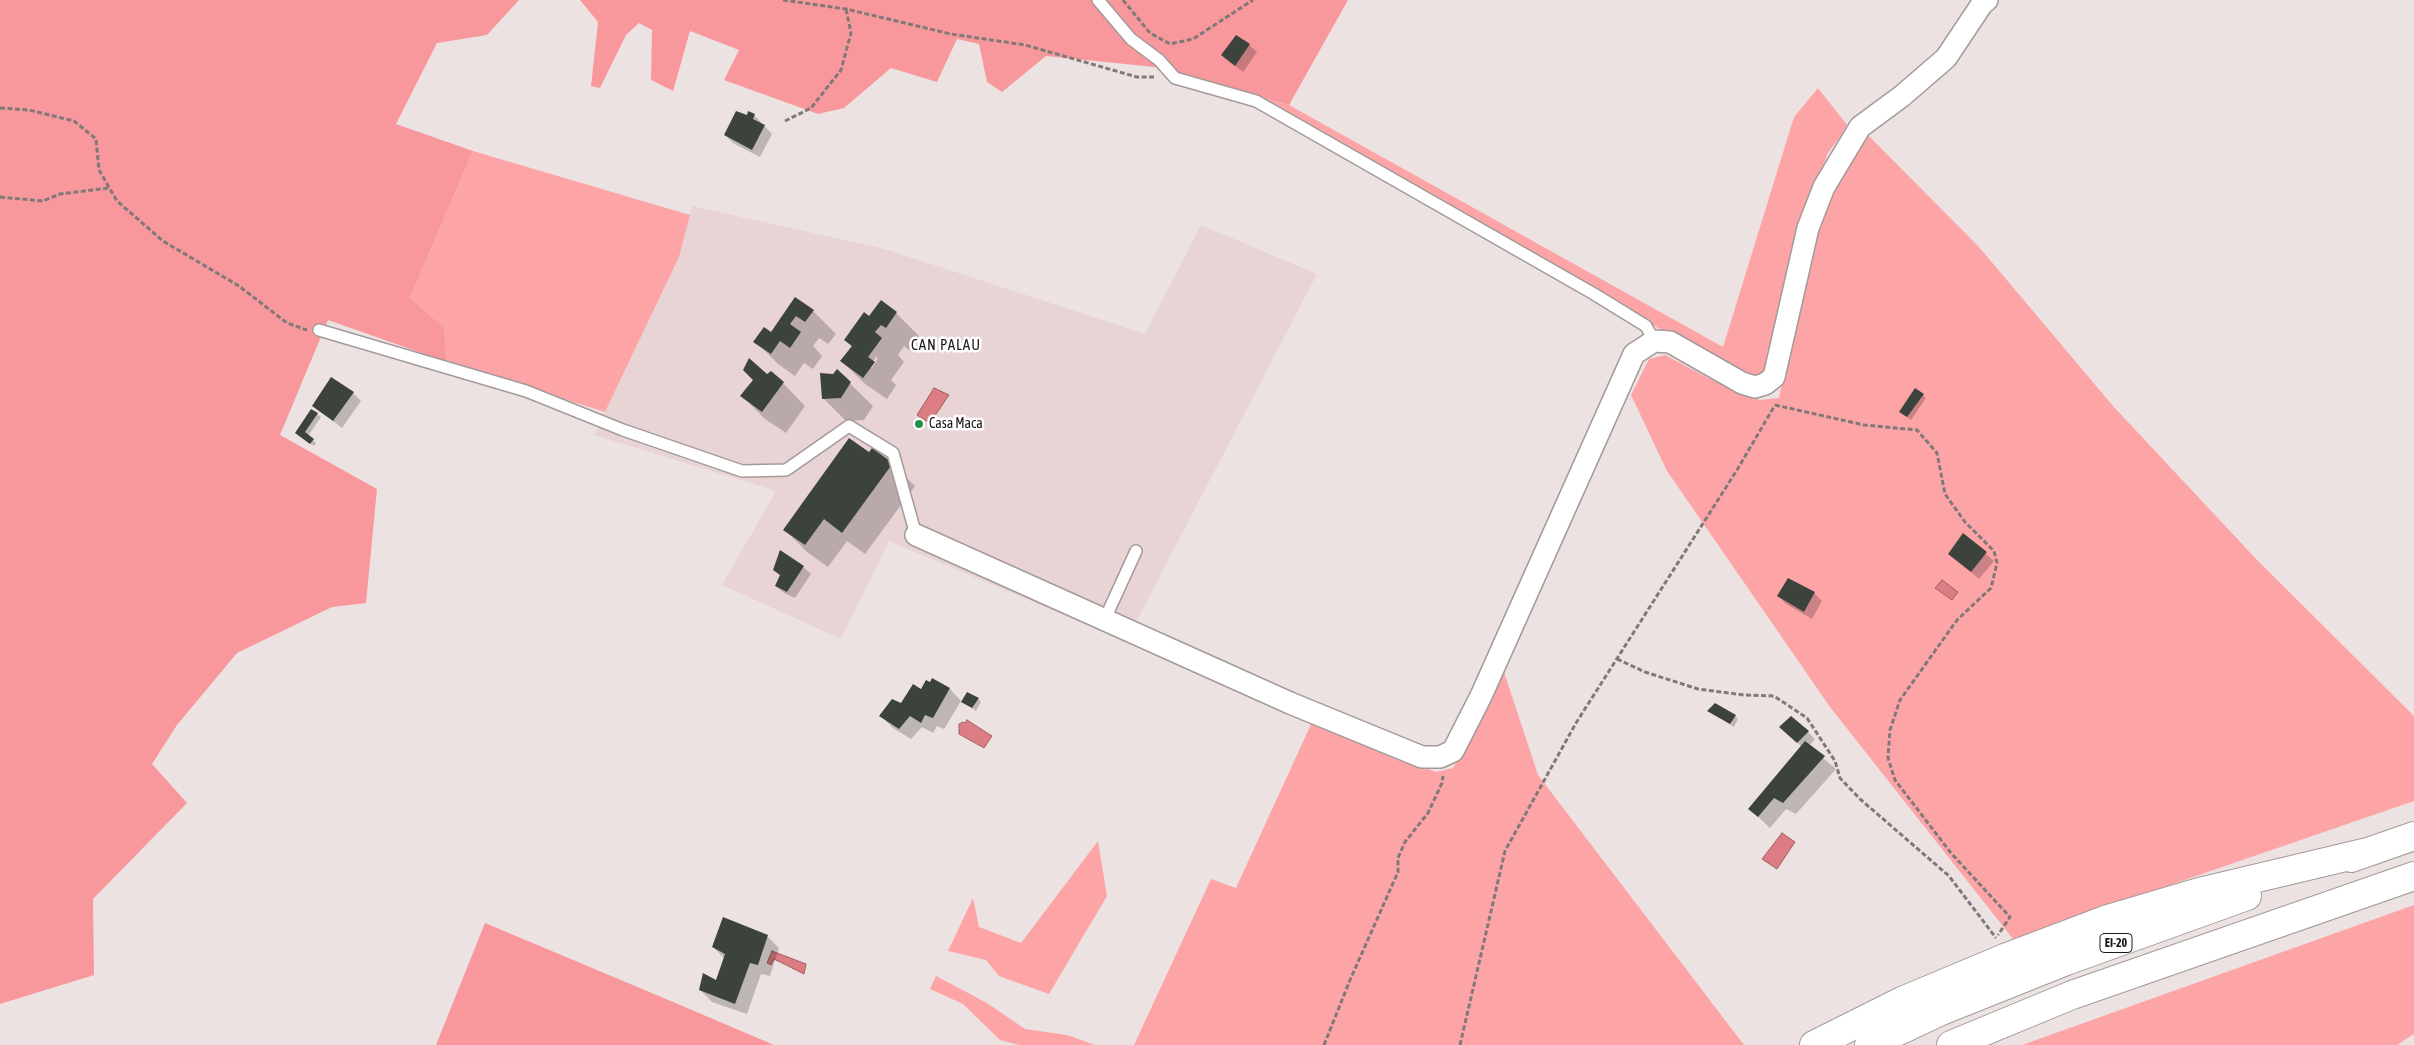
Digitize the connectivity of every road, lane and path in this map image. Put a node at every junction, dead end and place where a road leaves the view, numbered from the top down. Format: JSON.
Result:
{"nodes":[{"id":1,"x":784,"y":0,"type":"edge"},
{"id":2,"x":1098,"y":0,"type":"edge"},
{"id":3,"x":1123,"y":0,"type":"edge"},
{"id":4,"x":1253,"y":0,"type":"edge"},
{"id":5,"x":1987,"y":0,"type":"edge"},
{"id":6,"x":846,"y":9,"type":"junction"},
{"id":7,"x":1175,"y":78,"type":"junction"},
{"id":8,"x":0,"y":108,"type":"edge"},
{"id":9,"x":786,"y":122,"type":"dead end"},
{"id":10,"x":109,"y":188,"type":"junction"},
{"id":11,"x":0,"y":197,"type":"edge"},
{"id":12,"x":319,"y":330,"type":"joint"},
{"id":13,"x":1654,"y":341,"type":"junction"},
{"id":14,"x":1765,"y":384,"type":"junction"},
{"id":15,"x":1775,"y":405,"type":"junction"},
{"id":16,"x":916,"y":535,"type":"joint"},
{"id":17,"x":1136,"y":551,"type":"dead end"},
{"id":18,"x":1104,"y":621,"type":"junction"},
{"id":19,"x":1617,"y":658,"type":"junction"},
{"id":20,"x":1440,"y":757,"type":"junction"},
{"id":21,"x":2414,"y":836,"type":"edge"},
{"id":22,"x":2367,"y":852,"type":"junction"},
{"id":23,"x":2414,"y":876,"type":"edge"},
{"id":24,"x":1324,"y":1045,"type":"edge"},
{"id":25,"x":1460,"y":1045,"type":"edge"},
{"id":26,"x":1814,"y":1045,"type":"edge"},
{"id":27,"x":1869,"y":1045,"type":"edge"},
{"id":28,"x":1951,"y":1045,"type":"edge"}],
"edges":[{"from":1,"to":6,"type":"path"},
{"from":2,"to":7,"type":"lane"},
{"from":3,"to":4,"type":"path"},
{"from":5,"to":14,"type":"street"},
{"from":6,"to":7,"type":"path"},
{"from":6,"to":9,"type":"path"},
{"from":7,"to":13,"type":"lane"},
{"from":8,"to":10,"type":"path"},
{"from":10,"to":11,"type":"path"},
{"from":10,"to":12,"type":"path"},
{"from":12,"to":16,"type":"lane"},
{"from":13,"to":14,"type":"street"},
{"from":13,"to":20,"type":"street"},
{"from":14,"to":15,"type":"path"},
{"from":15,"to":19,"type":"path"},
{"from":15,"to":19,"type":"path"},
{"from":16,"to":18,"type":"street"},
{"from":17,"to":18,"type":"lane"},
{"from":18,"to":20,"type":"street"},
{"from":19,"to":25,"type":"path"},
{"from":20,"to":24,"type":"path"},
{"from":21,"to":22,"type":"highway","number":"EI-20"},
{"from":22,"to":26,"type":"highway"},
{"from":22,"to":27,"type":"highway","number":"EI-20"},
{"from":23,"to":28,"type":"highway","number":"EI-20"}]}
